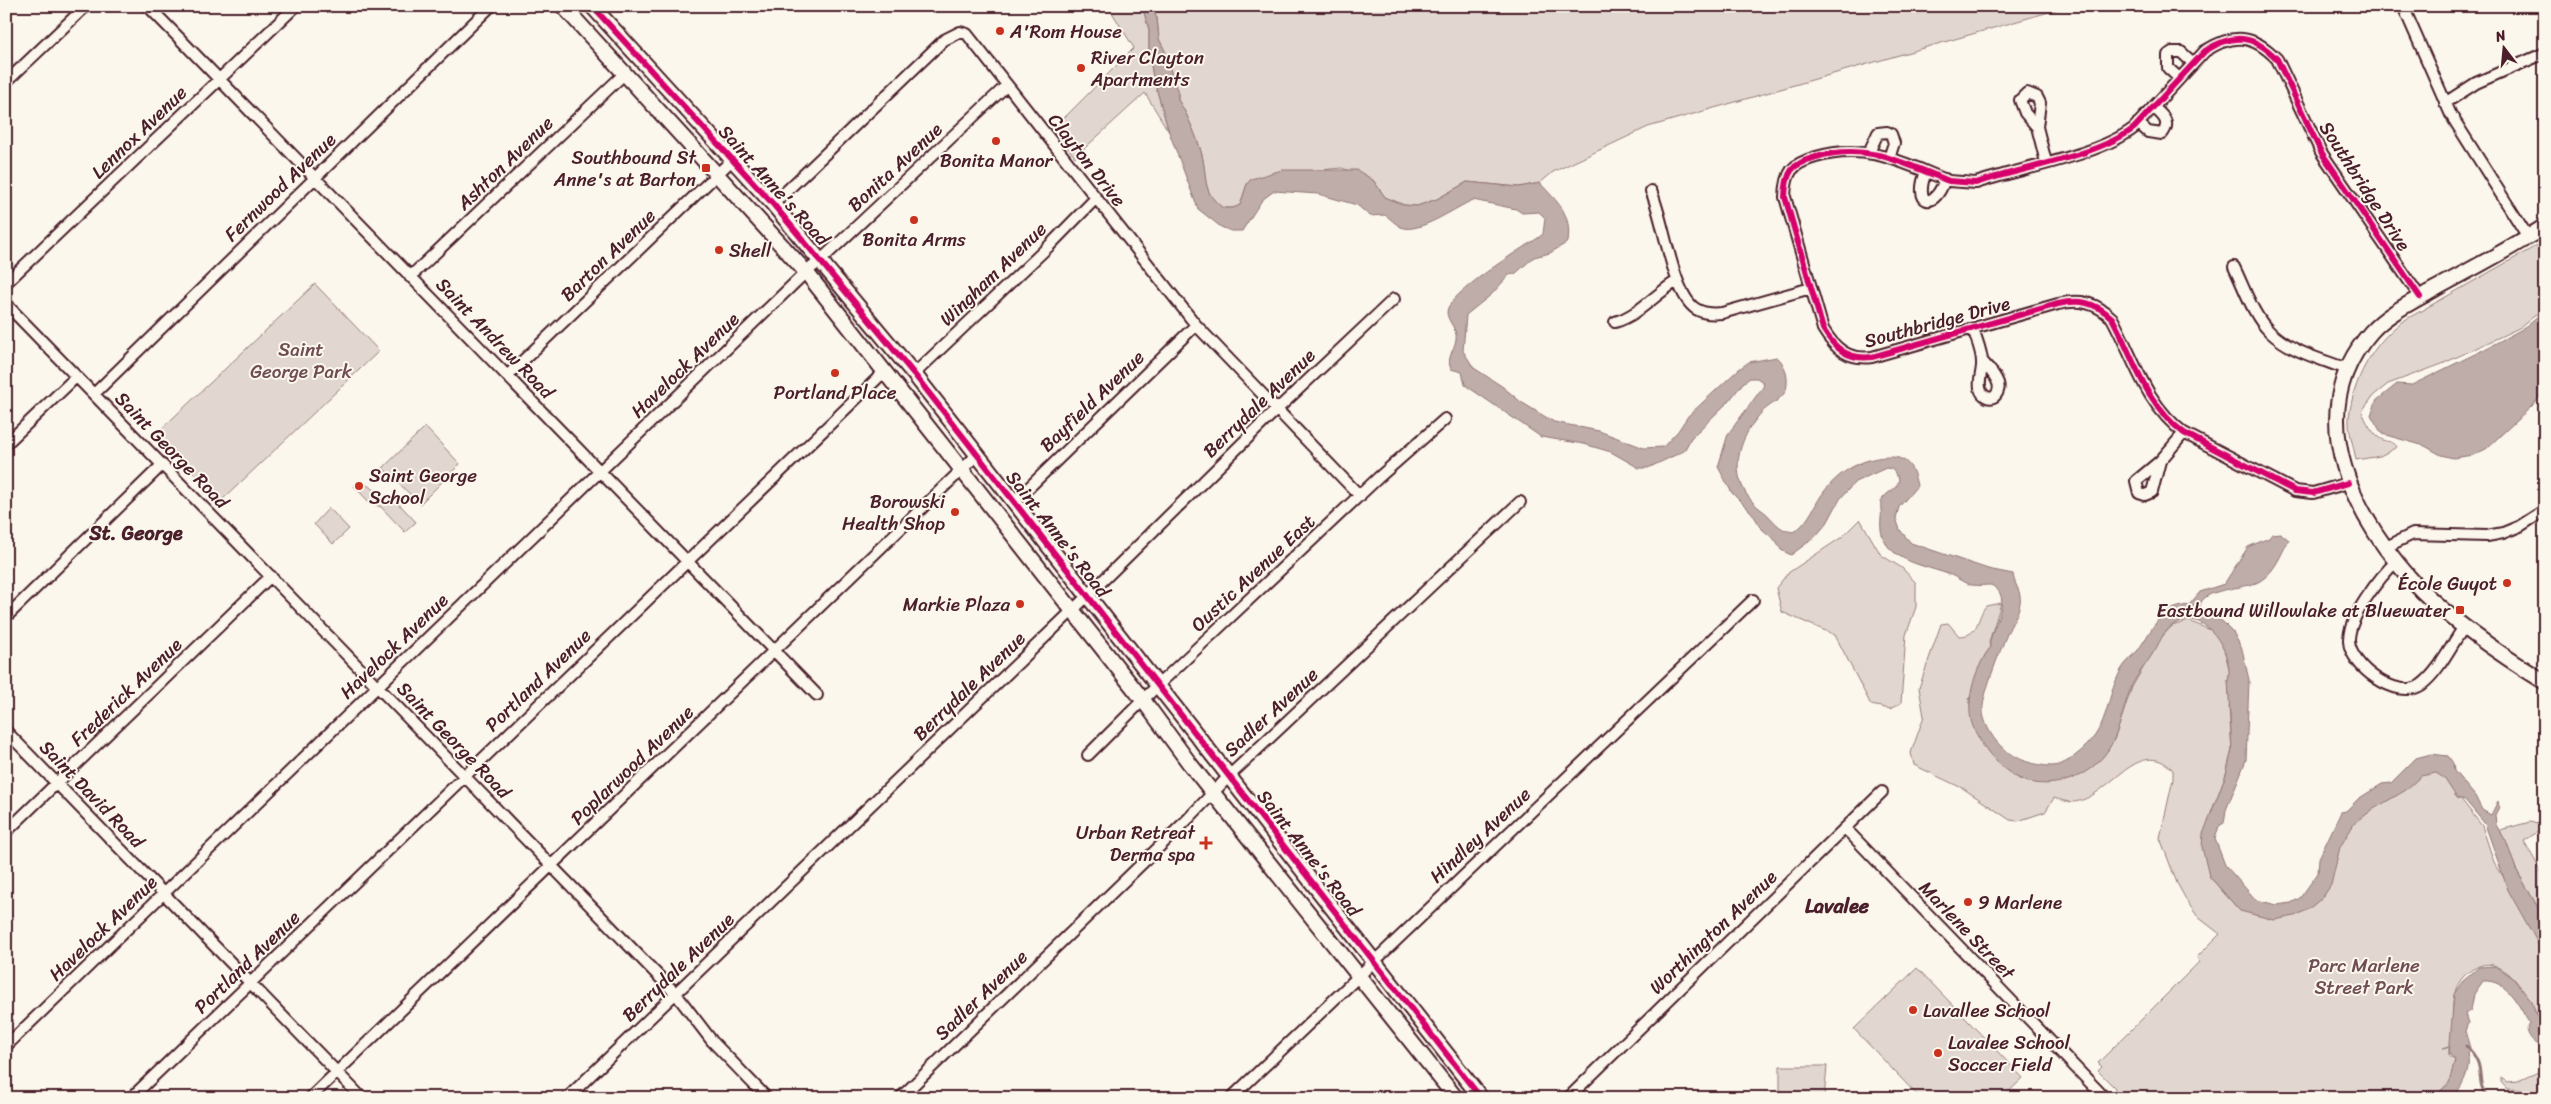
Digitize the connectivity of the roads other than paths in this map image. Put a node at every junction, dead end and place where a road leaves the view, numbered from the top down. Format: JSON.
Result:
{"nodes":[{"id":1,"x":86,"y":6,"type":"edge"},
{"id":2,"x":148,"y":6,"type":"edge"},
{"id":3,"x":296,"y":6,"type":"edge"},
{"id":4,"x":491,"y":6,"type":"edge"},
{"id":5,"x":563,"y":6,"type":"edge"},
{"id":6,"x":592,"y":6,"type":"edge"},
{"id":7,"x":2403,"y":6,"type":"edge"},
{"id":8,"x":2545,"y":53,"type":"edge"},
{"id":9,"x":2193,"y":63,"type":"junction"},
{"id":10,"x":624,"y":75,"type":"junction"},
{"id":11,"x":2179,"y":78,"type":"junction"},
{"id":12,"x":219,"y":80,"type":"junction"},
{"id":13,"x":6,"y":82,"type":"edge"},
{"id":14,"x":1006,"y":86,"type":"junction"},
{"id":15,"x":2445,"y":103,"type":"junction"},
{"id":16,"x":2153,"y":107,"type":"junction"},
{"id":17,"x":2138,"y":123,"type":"junction"},
{"id":18,"x":2037,"y":127,"type":"dead end"},
{"id":19,"x":1869,"y":152,"type":"junction"},
{"id":20,"x":1889,"y":158,"type":"junction"},
{"id":21,"x":732,"y":160,"type":"junction"},
{"id":22,"x":2046,"y":162,"type":"junction"},
{"id":23,"x":1926,"y":172,"type":"junction"},
{"id":24,"x":716,"y":175,"type":"junction"},
{"id":25,"x":315,"y":178,"type":"junction"},
{"id":26,"x":1945,"y":179,"type":"junction"},
{"id":27,"x":1651,"y":191,"type":"dead end"},
{"id":28,"x":1095,"y":199,"type":"junction"},
{"id":29,"x":773,"y":204,"type":"junction"},
{"id":30,"x":2545,"y":226,"type":"edge"},
{"id":31,"x":2528,"y":237,"type":"junction"},
{"id":32,"x":821,"y":260,"type":"junction"},
{"id":33,"x":2234,"y":267,"type":"dead end"},
{"id":34,"x":806,"y":272,"type":"junction"},
{"id":35,"x":410,"y":277,"type":"junction"},
{"id":36,"x":1677,"y":281,"type":"junction"},
{"id":37,"x":6,"y":282,"type":"edge"},
{"id":38,"x":1811,"y":288,"type":"junction"},
{"id":39,"x":2420,"y":297,"type":"junction"},
{"id":40,"x":1394,"y":298,"type":"dead end"},
{"id":41,"x":6,"y":304,"type":"edge"},
{"id":42,"x":1615,"y":322,"type":"dead end"},
{"id":43,"x":1196,"y":325,"type":"junction"},
{"id":44,"x":1973,"y":328,"type":"junction"},
{"id":45,"x":1982,"y":361,"type":"dead end"},
{"id":46,"x":2347,"y":369,"type":"junction"},
{"id":47,"x":884,"y":372,"type":"junction"},
{"id":48,"x":914,"y":374,"type":"junction"},
{"id":49,"x":508,"y":375,"type":"junction"},
{"id":50,"x":76,"y":376,"type":"junction"},
{"id":51,"x":94,"y":394,"type":"junction"},
{"id":52,"x":1278,"y":408,"type":"junction"},
{"id":53,"x":1445,"y":419,"type":"dead end"},
{"id":54,"x":2184,"y":433,"type":"junction"},
{"id":55,"x":6,"y":444,"type":"edge"},
{"id":56,"x":977,"y":455,"type":"junction"},
{"id":57,"x":2160,"y":461,"type":"dead end"},
{"id":58,"x":162,"y":465,"type":"junction"},
{"id":59,"x":962,"y":468,"type":"junction"},
{"id":60,"x":600,"y":471,"type":"junction"},
{"id":61,"x":2348,"y":483,"type":"junction"},
{"id":62,"x":1360,"y":496,"type":"junction"},
{"id":63,"x":1014,"y":502,"type":"junction"},
{"id":64,"x":1520,"y":502,"type":"dead end"},
{"id":65,"x":2545,"y":510,"type":"edge"},
{"id":66,"x":2386,"y":547,"type":"junction"},
{"id":67,"x":687,"y":561,"type":"junction"},
{"id":68,"x":2397,"y":561,"type":"junction"},
{"id":69,"x":270,"y":576,"type":"junction"},
{"id":70,"x":1087,"y":595,"type":"junction"},
{"id":71,"x":1753,"y":600,"type":"dead end"},
{"id":72,"x":1072,"y":611,"type":"junction"},
{"id":73,"x":6,"y":617,"type":"edge"},
{"id":74,"x":2464,"y":627,"type":"junction"},
{"id":75,"x":776,"y":651,"type":"junction"},
{"id":76,"x":2545,"y":682,"type":"edge"},
{"id":77,"x":1158,"y":685,"type":"junction"},
{"id":78,"x":377,"y":687,"type":"junction"},
{"id":79,"x":817,"y":695,"type":"dead end"},
{"id":80,"x":1143,"y":700,"type":"junction"},
{"id":81,"x":6,"y":731,"type":"edge"},
{"id":82,"x":1088,"y":755,"type":"dead end"},
{"id":83,"x":465,"y":776,"type":"junction"},
{"id":84,"x":1229,"y":776,"type":"junction"},
{"id":85,"x":57,"y":783,"type":"junction"},
{"id":86,"x":1882,"y":792,"type":"dead end"},
{"id":87,"x":1214,"y":793,"type":"junction"},
{"id":88,"x":1845,"y":828,"type":"junction"},
{"id":89,"x":6,"y":832,"type":"edge"},
{"id":90,"x":552,"y":866,"type":"junction"},
{"id":91,"x":164,"y":893,"type":"junction"},
{"id":92,"x":1374,"y":960,"type":"junction"},
{"id":93,"x":1359,"y":974,"type":"junction"},
{"id":94,"x":251,"y":983,"type":"junction"},
{"id":95,"x":676,"y":994,"type":"junction"},
{"id":96,"x":6,"y":1046,"type":"edge"},
{"id":97,"x":337,"y":1072,"type":"junction"},
{"id":98,"x":2103,"y":1097,"type":"edge"},
{"id":99,"x":131,"y":1098,"type":"edge"},
{"id":100,"x":310,"y":1098,"type":"edge"},
{"id":101,"x":362,"y":1098,"type":"edge"},
{"id":102,"x":567,"y":1098,"type":"edge"},
{"id":103,"x":768,"y":1098,"type":"edge"},
{"id":104,"x":900,"y":1098,"type":"edge"},
{"id":105,"x":1231,"y":1098,"type":"edge"},
{"id":106,"x":1456,"y":1098,"type":"edge"},
{"id":107,"x":1481,"y":1098,"type":"edge"},
{"id":108,"x":1568,"y":1098,"type":"edge"}],
"edges":[{"from":1,"to":13,"type":"street"},
{"from":2,"to":12,"type":"street","name":"Saint Andrew Road"},
{"from":3,"to":12,"type":"street","name":"Lennox Avenue"},
{"from":4,"to":25,"type":"street","name":"Fernwood Avenue"},
{"from":5,"to":10,"type":"main road","name":"Saint Anne's Road"},
{"from":6,"to":21,"type":"main road","name":"Saint Anne's Road"},
{"from":7,"to":15,"type":"street"},
{"from":8,"to":15,"type":"street"},
{"from":9,"to":11,"type":"street","name":"Southbridge Drive"},
{"from":9,"to":11,"type":"street"},
{"from":9,"to":39,"type":"street","name":"Southbridge Drive"},
{"from":10,"to":24,"type":"main road","name":"Saint Anne's Road"},
{"from":10,"to":35,"type":"street","name":"Ashton Avenue"},
{"from":11,"to":16,"type":"street","name":"Southbridge Drive"},
{"from":12,"to":25,"type":"street","name":"Saint Andrew Road"},
{"from":12,"to":37,"type":"street","name":"Lennox Avenue"},
{"from":14,"to":28,"type":"street","name":"Clayton Drive"},
{"from":14,"to":29,"type":"street","name":"Clayton Drive"},
{"from":14,"to":32,"type":"street","name":"Bonita Avenue"},
{"from":15,"to":31,"type":"street"},
{"from":16,"to":17,"type":"street","name":"Southbridge Drive"},
{"from":16,"to":17,"type":"street"},
{"from":17,"to":22,"type":"street","name":"Southbridge Drive"},
{"from":18,"to":22,"type":"street"},
{"from":19,"to":20,"type":"street","name":"Southbridge Drive"},
{"from":19,"to":20,"type":"street"},
{"from":19,"to":38,"type":"street","name":"Southbridge Drive"},
{"from":20,"to":23,"type":"street","name":"Southbridge Drive"},
{"from":21,"to":24,"type":"street","name":"Barton Avenue"},
{"from":21,"to":29,"type":"main road","name":"Saint Anne's Road"},
{"from":22,"to":26,"type":"street","name":"Southbridge Drive"},
{"from":23,"to":26,"type":"street","name":"Southbridge Drive"},
{"from":23,"to":26,"type":"street"},
{"from":24,"to":34,"type":"main road","name":"Saint Anne's Road"},
{"from":24,"to":49,"type":"street","name":"Barton Avenue"},
{"from":25,"to":35,"type":"street","name":"Saint Andrew Road"},
{"from":25,"to":51,"type":"street","name":"Fernwood Avenue"},
{"from":27,"to":36,"type":"street"},
{"from":28,"to":43,"type":"street","name":"Clayton Drive"},
{"from":28,"to":48,"type":"street","name":"Wingham Avenue"},
{"from":29,"to":32,"type":"main road","name":"Saint Anne's Road"},
{"from":30,"to":31,"type":"main road"},
{"from":31,"to":39,"type":"main road"},
{"from":32,"to":34,"type":"street","name":"Bonita Avenue"},
{"from":32,"to":48,"type":"main road","name":"Saint Anne's Road"},
{"from":33,"to":46,"type":"street"},
{"from":34,"to":47,"type":"main road","name":"Saint Anne's Road"},
{"from":34,"to":60,"type":"street","name":"Havelock Avenue"},
{"from":35,"to":49,"type":"street","name":"Saint Andrew Road"},
{"from":36,"to":38,"type":"street"},
{"from":36,"to":42,"type":"street"},
{"from":38,"to":44,"type":"street","name":"Southbridge Drive"},
{"from":39,"to":46,"type":"main road"},
{"from":40,"to":52,"type":"street","name":"Berrydale Avenue"},
{"from":41,"to":50,"type":"street","name":"Saint George Road"},
{"from":43,"to":52,"type":"street","name":"Clayton Drive"},
{"from":43,"to":63,"type":"street","name":"Bayfield Avenue"},
{"from":44,"to":45,"type":"street"},
{"from":44,"to":54,"type":"street","name":"Southbridge Drive"},
{"from":46,"to":61,"type":"main road"},
{"from":47,"to":59,"type":"main road","name":"Saint Anne's Road"},
{"from":47,"to":67,"type":"street","name":"Portland Avenue"},
{"from":48,"to":56,"type":"main road","name":"Saint Anne's Road"},
{"from":49,"to":60,"type":"street","name":"Saint Andrew Road"},
{"from":50,"to":51,"type":"street","name":"Saint George Road"},
{"from":50,"to":55,"type":"street"},
{"from":51,"to":58,"type":"street","name":"Saint George Road"},
{"from":52,"to":62,"type":"street","name":"Clayton Drive"},
{"from":52,"to":70,"type":"street","name":"Berrydale Avenue"},
{"from":53,"to":62,"type":"street","name":"Oustic Avenue East"},
{"from":54,"to":57,"type":"street"},
{"from":54,"to":61,"type":"street","name":"Southbridge Drive"},
{"from":56,"to":59,"type":"street","name":"Poplarwood Avenue"},
{"from":56,"to":63,"type":"main road","name":"Saint Anne's Road"},
{"from":58,"to":69,"type":"street","name":"Saint George Road"},
{"from":58,"to":73,"type":"street"},
{"from":59,"to":72,"type":"main road","name":"Saint Anne's Road"},
{"from":59,"to":75,"type":"street","name":"Poplarwood Avenue"},
{"from":60,"to":67,"type":"street","name":"Saint Andrew Road"},
{"from":60,"to":78,"type":"street","name":"Havelock Avenue"},
{"from":61,"to":66,"type":"main road"},
{"from":62,"to":77,"type":"street","name":"Oustic Avenue East"},
{"from":63,"to":70,"type":"main road","name":"Saint Anne's Road"},
{"from":64,"to":84,"type":"street","name":"Sadler Avenue"},
{"from":65,"to":66,"type":"street"},
{"from":66,"to":68,"type":"main road"},
{"from":67,"to":75,"type":"street","name":"Saint Andrew Road"},
{"from":67,"to":83,"type":"street","name":"Portland Avenue"},
{"from":68,"to":74,"type":"main road"},
{"from":68,"to":74,"type":"street"},
{"from":69,"to":78,"type":"street","name":"Saint George Road"},
{"from":69,"to":85,"type":"street","name":"Frederick Avenue"},
{"from":70,"to":72,"type":"street","name":"Berrydale Avenue"},
{"from":70,"to":77,"type":"main road","name":"Saint Anne's Road"},
{"from":71,"to":92,"type":"street","name":"Hindley Avenue"},
{"from":72,"to":80,"type":"main road","name":"Saint Anne's Road"},
{"from":72,"to":95,"type":"street","name":"Berrydale Avenue"},
{"from":74,"to":76,"type":"main road"},
{"from":75,"to":79,"type":"street","name":"Saint Andrew Road"},
{"from":75,"to":90,"type":"street","name":"Poplarwood Avenue"},
{"from":77,"to":80,"type":"street","name":"Oustic Avenue East"},
{"from":77,"to":84,"type":"main road","name":"Saint Anne's Road"},
{"from":78,"to":83,"type":"street","name":"Saint George Road"},
{"from":78,"to":91,"type":"street","name":"Havelock Avenue"},
{"from":80,"to":82,"type":"street","name":"Oustic Avenue East"},
{"from":80,"to":87,"type":"main road","name":"Saint Anne's Road"},
{"from":81,"to":85,"type":"street","name":"Saint David Road"},
{"from":83,"to":90,"type":"street","name":"Saint George Road"},
{"from":83,"to":94,"type":"street","name":"Portland Avenue"},
{"from":84,"to":87,"type":"street","name":"Sadler Avenue"},
{"from":84,"to":92,"type":"main road","name":"Saint Anne's Road"},
{"from":85,"to":89,"type":"street","name":"Frederick Avenue"},
{"from":85,"to":91,"type":"street","name":"Saint David Road"},
{"from":86,"to":88,"type":"street","name":"Worthington Avenue"},
{"from":87,"to":93,"type":"main road","name":"Saint Anne's Road"},
{"from":87,"to":104,"type":"street","name":"Sadler Avenue"},
{"from":88,"to":98,"type":"street","name":"Marlene Street"},
{"from":88,"to":108,"type":"street","name":"Worthington Avenue"},
{"from":90,"to":95,"type":"street","name":"Saint George Road"},
{"from":90,"to":97,"type":"street","name":"Poplarwood Avenue"},
{"from":91,"to":94,"type":"street","name":"Saint David Road"},
{"from":91,"to":96,"type":"street","name":"Havelock Avenue"},
{"from":92,"to":93,"type":"street","name":"Hindley Avenue"},
{"from":92,"to":107,"type":"main road","name":"Saint Anne's Road"},
{"from":93,"to":105,"type":"street","name":"Hindley Avenue"},
{"from":93,"to":106,"type":"main road","name":"Saint Anne's Road"},
{"from":94,"to":97,"type":"street","name":"Saint David Road"},
{"from":94,"to":99,"type":"street","name":"Portland Avenue"},
{"from":95,"to":102,"type":"street","name":"Berrydale Avenue"},
{"from":95,"to":103,"type":"street","name":"Saint George Road"},
{"from":97,"to":100,"type":"street","name":"Poplarwood Avenue"},
{"from":97,"to":101,"type":"street","name":"Saint David Road"}]}
